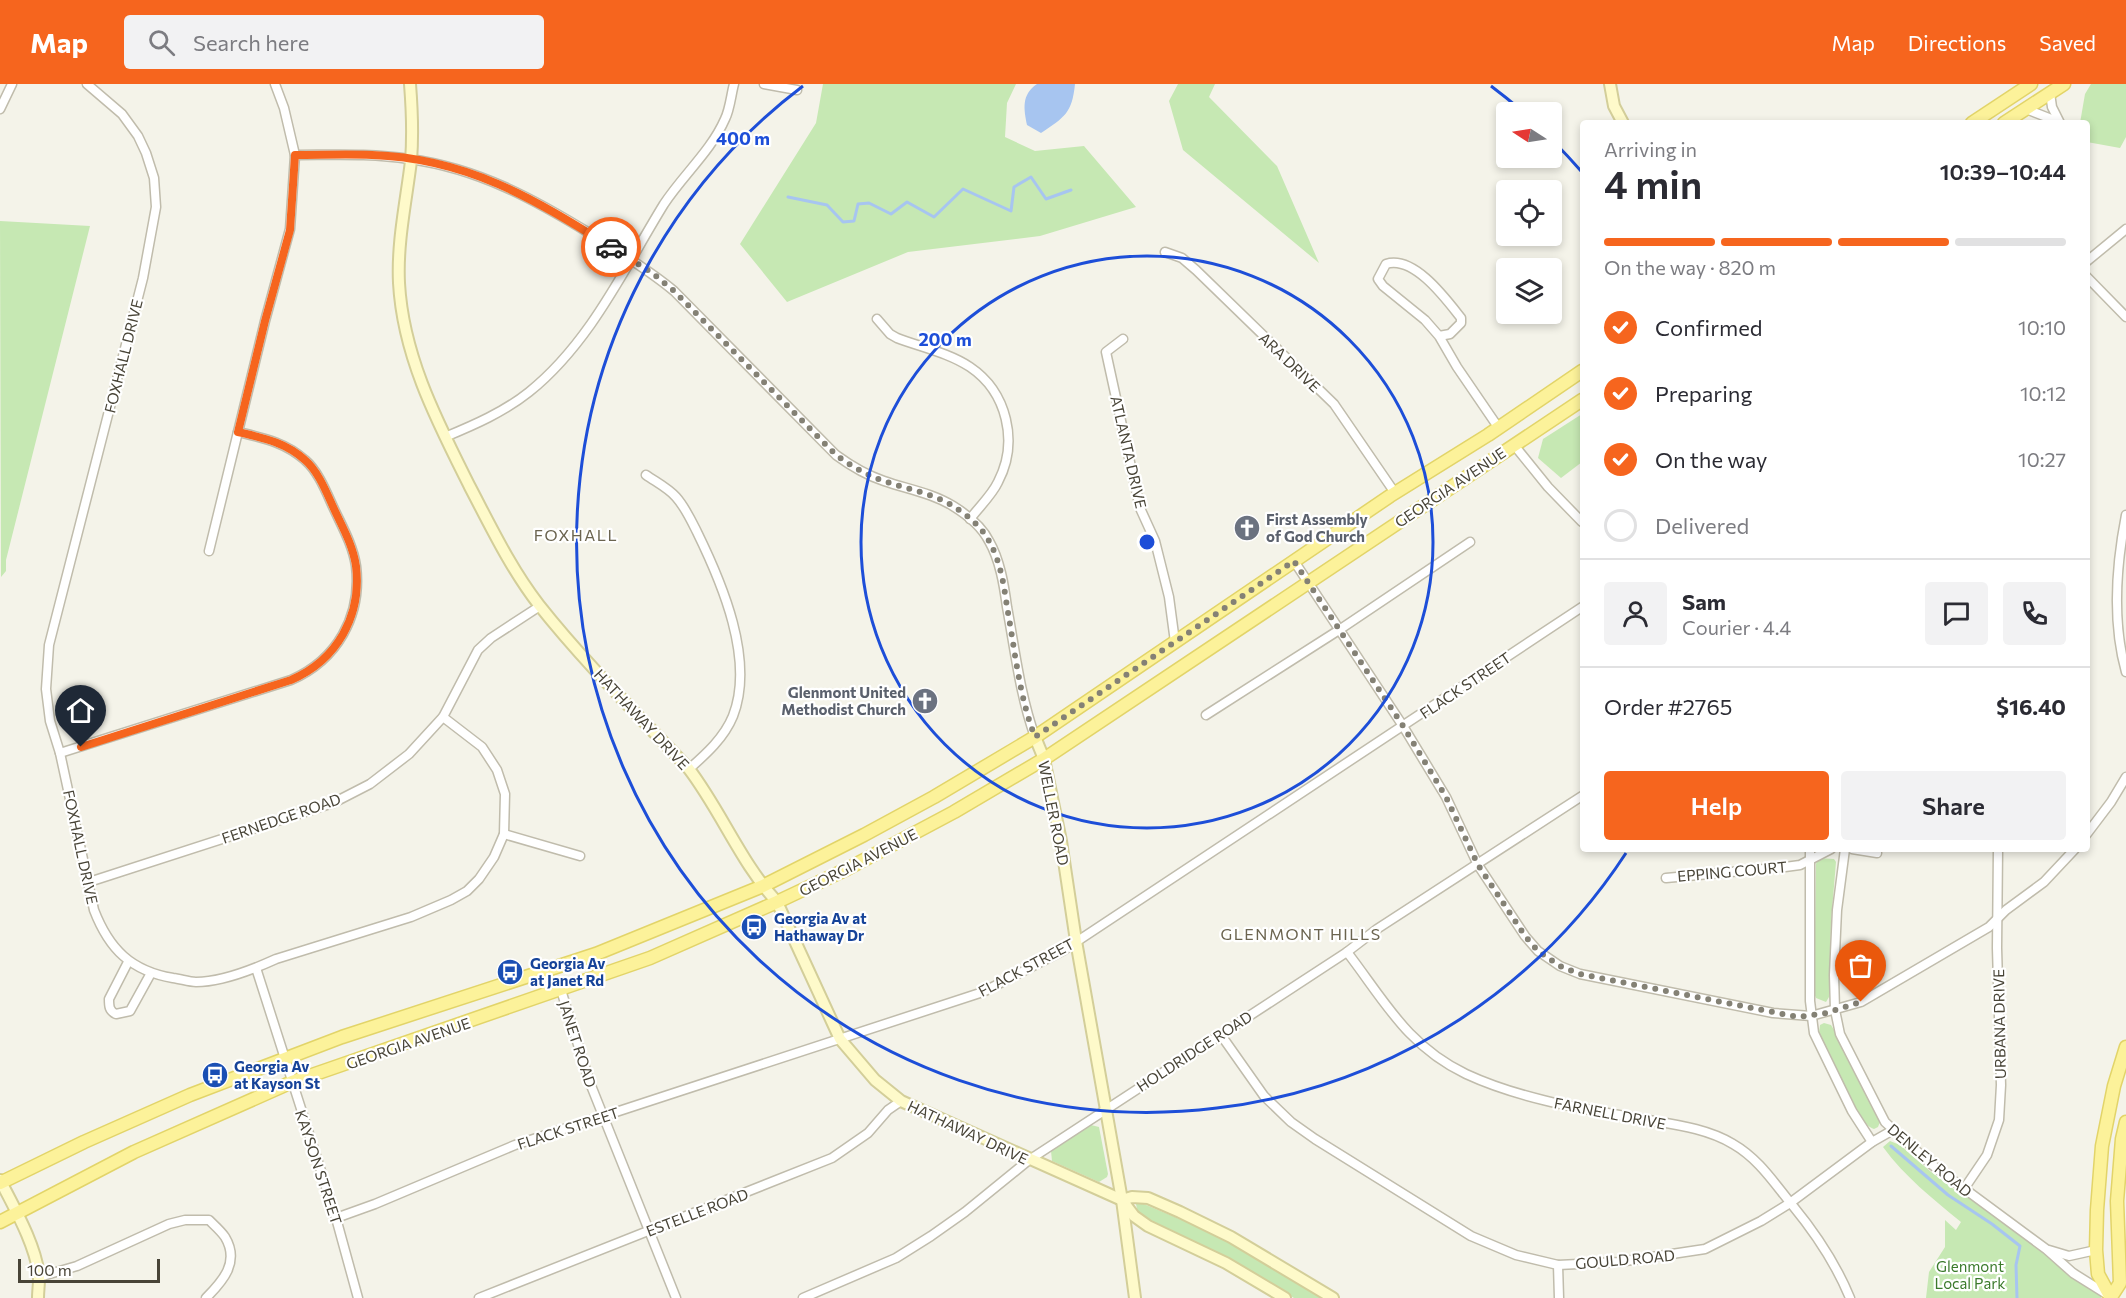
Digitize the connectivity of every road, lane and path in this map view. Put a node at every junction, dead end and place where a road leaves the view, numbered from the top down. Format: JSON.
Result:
{"nodes":[{"id":1,"x":12,"y":84,"type":"edge"},
{"id":2,"x":87,"y":84,"type":"edge"},
{"id":3,"x":275,"y":84,"type":"edge"},
{"id":4,"x":410,"y":84,"type":"edge"},
{"id":5,"x":734,"y":84,"type":"edge"},
{"id":6,"x":764,"y":84,"type":"edge"},
{"id":7,"x":1610,"y":84,"type":"edge"},
{"id":8,"x":2031,"y":84,"type":"edge"},
{"id":9,"x":2064,"y":84,"type":"edge"},
{"id":10,"x":797,"y":90,"type":"dead end"},
{"id":11,"x":2050,"y":93,"type":"junction"},
{"id":12,"x":0,"y":109,"type":"edge"},
{"id":13,"x":2026,"y":109,"type":"junction"},
{"id":14,"x":1621,"y":120,"type":"edge"},
{"id":15,"x":1977,"y":120,"type":"edge"},
{"id":16,"x":2009,"y":120,"type":"edge"},
{"id":17,"x":2053,"y":120,"type":"edge"},
{"id":18,"x":2057,"y":120,"type":"edge"},
{"id":19,"x":295,"y":155,"type":"junction"},
{"id":20,"x":411,"y":159,"type":"junction"},
{"id":21,"x":2126,"y":229,"type":"edge"},
{"id":22,"x":1165,"y":252,"type":"dead end"},
{"id":23,"x":2090,"y":259,"type":"edge"},
{"id":24,"x":631,"y":260,"type":"junction"},
{"id":25,"x":2090,"y":280,"type":"edge"},
{"id":26,"x":2126,"y":317,"type":"edge"},
{"id":27,"x":877,"y":319,"type":"dead end"},
{"id":28,"x":1439,"y":336,"type":"junction"},
{"id":29,"x":1123,"y":339,"type":"dead end"},
{"id":30,"x":1580,"y":372,"type":"edge"},
{"id":31,"x":1580,"y":401,"type":"edge"},
{"id":32,"x":1498,"y":427,"type":"junction"},
{"id":33,"x":238,"y":432,"type":"junction"},
{"id":34,"x":445,"y":437,"type":"junction"},
{"id":35,"x":1514,"y":445,"type":"junction"},
{"id":36,"x":646,"y":475,"type":"dead end"},
{"id":37,"x":1395,"y":493,"type":"junction"},
{"id":38,"x":2126,"y":514,"type":"edge"},
{"id":39,"x":970,"y":519,"type":"junction"},
{"id":40,"x":1580,"y":520,"type":"edge"},
{"id":41,"x":1470,"y":542,"type":"dead end"},
{"id":42,"x":209,"y":551,"type":"dead end"},
{"id":43,"x":1294,"y":561,"type":"junction"},
{"id":44,"x":1308,"y":582,"type":"junction"},
{"id":45,"x":540,"y":606,"type":"junction"},
{"id":46,"x":1580,"y":608,"type":"edge"},
{"id":47,"x":1339,"y":630,"type":"junction"},
{"id":48,"x":1175,"y":642,"type":"junction"},
{"id":49,"x":2126,"y":672,"type":"edge"},
{"id":50,"x":1206,"y":715,"type":"dead end"},
{"id":51,"x":442,"y":717,"type":"junction"},
{"id":52,"x":1403,"y":726,"type":"junction"},
{"id":53,"x":1035,"y":737,"type":"junction"},
{"id":54,"x":60,"y":753,"type":"junction"},
{"id":55,"x":1044,"y":759,"type":"junction"},
{"id":56,"x":689,"y":769,"type":"junction"},
{"id":57,"x":2126,"y":777,"type":"edge"},
{"id":58,"x":1580,"y":796,"type":"edge"},
{"id":59,"x":2090,"y":830,"type":"edge"},
{"id":60,"x":504,"y":834,"type":"junction"},
{"id":61,"x":1845,"y":852,"type":"edge"},
{"id":62,"x":1871,"y":852,"type":"edge"},
{"id":63,"x":1998,"y":852,"type":"edge"},
{"id":64,"x":2071,"y":852,"type":"edge"},
{"id":65,"x":1877,"y":853,"type":"dead end"},
{"id":66,"x":1811,"y":854,"type":"edge"},
{"id":67,"x":580,"y":856,"type":"dead end"},
{"id":68,"x":1478,"y":865,"type":"junction"},
{"id":69,"x":1666,"y":878,"type":"dead end"},
{"id":70,"x":89,"y":882,"type":"junction"},
{"id":71,"x":763,"y":886,"type":"junction"},
{"id":72,"x":777,"y":902,"type":"junction"},
{"id":73,"x":1999,"y":918,"type":"junction"},
{"id":74,"x":1076,"y":941,"type":"junction"},
{"id":75,"x":1347,"y":952,"type":"junction"},
{"id":76,"x":128,"y":962,"type":"junction"},
{"id":77,"x":256,"y":968,"type":"junction"},
{"id":78,"x":151,"y":973,"type":"junction"},
{"id":79,"x":561,"y":990,"type":"junction"},
{"id":80,"x":1835,"y":1010,"type":"junction"},
{"id":81,"x":1811,"y":1016,"type":"junction"},
{"id":82,"x":1221,"y":1035,"type":"junction"},
{"id":83,"x":840,"y":1039,"type":"junction"},
{"id":84,"x":2126,"y":1047,"type":"edge"},
{"id":85,"x":285,"y":1058,"type":"junction"},
{"id":86,"x":292,"y":1082,"type":"junction"},
{"id":87,"x":901,"y":1101,"type":"junction"},
{"id":88,"x":1105,"y":1108,"type":"junction"},
{"id":89,"x":603,"y":1117,"type":"junction"},
{"id":90,"x":2126,"y":1122,"type":"edge"},
{"id":91,"x":1893,"y":1130,"type":"junction"},
{"id":92,"x":1872,"y":1142,"type":"junction"},
{"id":93,"x":1029,"y":1160,"type":"junction"},
{"id":94,"x":0,"y":1182,"type":"edge"},
{"id":95,"x":1964,"y":1189,"type":"junction"},
{"id":96,"x":1122,"y":1200,"type":"junction"},
{"id":97,"x":1790,"y":1203,"type":"junction"},
{"id":98,"x":16,"y":1212,"type":"junction"},
{"id":99,"x":336,"y":1218,"type":"junction"},
{"id":100,"x":0,"y":1222,"type":"edge"},
{"id":101,"x":648,"y":1231,"type":"junction"},
{"id":102,"x":2046,"y":1249,"type":"junction"},
{"id":103,"x":2096,"y":1250,"type":"junction"},
{"id":104,"x":1558,"y":1264,"type":"junction"},
{"id":105,"x":39,"y":1277,"type":"junction"},
{"id":106,"x":1133,"y":1297,"type":"edge"},
{"id":107,"x":38,"y":1298,"type":"edge"},
{"id":108,"x":206,"y":1298,"type":"edge"},
{"id":109,"x":358,"y":1298,"type":"edge"},
{"id":110,"x":479,"y":1298,"type":"edge"},
{"id":111,"x":676,"y":1298,"type":"edge"},
{"id":112,"x":803,"y":1298,"type":"edge"},
{"id":113,"x":1285,"y":1298,"type":"edge"},
{"id":114,"x":1333,"y":1298,"type":"edge"},
{"id":115,"x":1559,"y":1298,"type":"edge"},
{"id":116,"x":1850,"y":1298,"type":"edge"},
{"id":117,"x":2114,"y":1298,"type":"edge"}],
"edges":[{"from":1,"to":12,"type":"street"},
{"from":2,"to":54,"type":"street","name":"FOXHALL DRIVE"},
{"from":3,"to":19,"type":"street"},
{"from":4,"to":20,"type":"street","name":"HATHAWAY DRIVE"},
{"from":5,"to":24,"type":"street"},
{"from":6,"to":10,"type":"street"},
{"from":7,"to":14,"type":"street"},
{"from":8,"to":15,"type":"main road"},
{"from":9,"to":11,"type":"main road"},
{"from":11,"to":13,"type":"main road"},
{"from":11,"to":18,"type":"street"},
{"from":13,"to":16,"type":"main road"},
{"from":13,"to":17,"type":"street"},
{"from":19,"to":20,"type":"street","name":"WELLER ROAD"},
{"from":19,"to":33,"type":"street"},
{"from":20,"to":24,"type":"street","name":"WELLER ROAD"},
{"from":20,"to":34,"type":"street","name":"HATHAWAY DRIVE"},
{"from":21,"to":23,"type":"street"},
{"from":22,"to":37,"type":"street","name":"ARA DRIVE"},
{"from":24,"to":34,"type":"street"},
{"from":24,"to":39,"type":"street","name":"WELLER ROAD"},
{"from":25,"to":26,"type":"street"},
{"from":27,"to":39,"type":"street"},
{"from":28,"to":28,"type":"street"},
{"from":28,"to":32,"type":"street"},
{"from":29,"to":48,"type":"street","name":"ATLANTA DRIVE"},
{"from":30,"to":32,"type":"main road","name":"GEORGIA AVENUE"},
{"from":31,"to":35,"type":"main road","name":"GEORGIA AVENUE"},
{"from":32,"to":37,"type":"main road","name":"GEORGIA AVENUE"},
{"from":33,"to":42,"type":"street"},
{"from":33,"to":54,"type":"street"},
{"from":34,"to":45,"type":"street","name":"HATHAWAY DRIVE"},
{"from":35,"to":40,"type":"street"},
{"from":35,"to":44,"type":"main road","name":"GEORGIA AVENUE"},
{"from":36,"to":56,"type":"street"},
{"from":37,"to":43,"type":"main road","name":"GEORGIA AVENUE"},
{"from":38,"to":49,"type":"street"},
{"from":39,"to":53,"type":"street","name":"WELLER ROAD"},
{"from":41,"to":47,"type":"street"},
{"from":43,"to":44,"type":"street"},
{"from":43,"to":48,"type":"main road","name":"GEORGIA AVENUE"},
{"from":44,"to":47,"type":"street"},
{"from":44,"to":55,"type":"main road","name":"GEORGIA AVENUE"},
{"from":45,"to":51,"type":"street","name":"FERNEDGE ROAD"},
{"from":45,"to":56,"type":"street","name":"HATHAWAY DRIVE"},
{"from":46,"to":52,"type":"street","name":"FLACK STREET"},
{"from":47,"to":50,"type":"street"},
{"from":47,"to":52,"type":"street"},
{"from":48,"to":53,"type":"main road","name":"GEORGIA AVENUE"},
{"from":51,"to":60,"type":"street","name":"FOXHALL DRIVE"},
{"from":51,"to":70,"type":"street","name":"FERNEDGE ROAD"},
{"from":52,"to":68,"type":"street"},
{"from":52,"to":74,"type":"street","name":"FLACK STREET"},
{"from":53,"to":55,"type":"street","name":"WELLER ROAD"},
{"from":53,"to":71,"type":"main road","name":"GEORGIA AVENUE"},
{"from":54,"to":70,"type":"street","name":"FOXHALL DRIVE"},
{"from":55,"to":72,"type":"main road","name":"GEORGIA AVENUE"},
{"from":55,"to":74,"type":"street","name":"WELLER ROAD"},
{"from":56,"to":71,"type":"street","name":"HATHAWAY DRIVE"},
{"from":57,"to":59,"type":"street"},
{"from":58,"to":68,"type":"street","name":"HOLDRIDGE ROAD"},
{"from":60,"to":67,"type":"street"},
{"from":60,"to":77,"type":"street","name":"FOXHALL DRIVE"},
{"from":61,"to":80,"type":"street","name":"DENLEY ROAD"},
{"from":62,"to":65,"type":"street"},
{"from":63,"to":73,"type":"street","name":"URBANA DRIVE"},
{"from":64,"to":73,"type":"street"},
{"from":66,"to":69,"type":"street","name":"EPPING COURT"},
{"from":66,"to":81,"type":"street","name":"DENLEY ROAD"},
{"from":68,"to":75,"type":"street","name":"HOLDRIDGE ROAD"},
{"from":68,"to":81,"type":"street"},
{"from":70,"to":76,"type":"street","name":"FOXHALL DRIVE"},
{"from":71,"to":72,"type":"street","name":"HATHAWAY DRIVE"},
{"from":71,"to":85,"type":"main road","name":"GEORGIA AVENUE"},
{"from":72,"to":79,"type":"main road","name":"GEORGIA AVENUE"},
{"from":72,"to":83,"type":"street","name":"HATHAWAY DRIVE"},
{"from":73,"to":80,"type":"street"},
{"from":73,"to":95,"type":"street","name":"URBANA DRIVE"},
{"from":74,"to":83,"type":"street","name":"FLACK STREET"},
{"from":74,"to":88,"type":"street","name":"WELLER ROAD"},
{"from":75,"to":82,"type":"street","name":"HOLDRIDGE ROAD"},
{"from":75,"to":97,"type":"street","name":"FARNELL DRIVE"},
{"from":76,"to":78,"type":"street","name":"FOXHALL DRIVE"},
{"from":76,"to":78,"type":"street"},
{"from":77,"to":78,"type":"street","name":"FOXHALL DRIVE"},
{"from":77,"to":85,"type":"street","name":"KAYSON STREET"},
{"from":79,"to":86,"type":"main road","name":"GEORGIA AVENUE"},
{"from":79,"to":89,"type":"street","name":"JANET ROAD"},
{"from":80,"to":81,"type":"street"},
{"from":80,"to":91,"type":"street","name":"DENLEY ROAD"},
{"from":81,"to":92,"type":"street","name":"DENLEY ROAD"},
{"from":82,"to":88,"type":"street","name":"HOLDRIDGE ROAD"},
{"from":82,"to":104,"type":"street","name":"GOULD ROAD"},
{"from":83,"to":87,"type":"street","name":"HATHAWAY DRIVE"},
{"from":83,"to":89,"type":"street","name":"FLACK STREET"},
{"from":84,"to":103,"type":"main road"},
{"from":85,"to":86,"type":"street","name":"KAYSON STREET"},
{"from":85,"to":94,"type":"main road","name":"GEORGIA AVENUE"},
{"from":86,"to":98,"type":"main road","name":"GEORGIA AVENUE"},
{"from":86,"to":99,"type":"street","name":"KAYSON STREET"},
{"from":87,"to":93,"type":"street","name":"HATHAWAY DRIVE"},
{"from":87,"to":101,"type":"street","name":"ESTELLE ROAD"},
{"from":88,"to":93,"type":"street","name":"HOLDRIDGE ROAD"},
{"from":88,"to":96,"type":"street","name":"WELLER ROAD"},
{"from":89,"to":99,"type":"street","name":"FLACK STREET"},
{"from":89,"to":101,"type":"street","name":"JANET ROAD"},
{"from":90,"to":117,"type":"main road"},
{"from":91,"to":92,"type":"street","name":"GOULD ROAD"},
{"from":91,"to":95,"type":"street","name":"DENLEY ROAD"},
{"from":92,"to":97,"type":"street","name":"GOULD ROAD"},
{"from":93,"to":96,"type":"street","name":"HATHAWAY DRIVE"},
{"from":93,"to":112,"type":"street","name":"HOLDRIDGE ROAD"},
{"from":94,"to":98,"type":"street"},
{"from":95,"to":102,"type":"street","name":"DENLEY ROAD"},
{"from":96,"to":106,"type":"street","name":"WELLER ROAD"},
{"from":96,"to":113,"type":"street","name":"HATHAWAY DRIVE"},
{"from":96,"to":114,"type":"street","name":"HATHAWAY DRIVE"},
{"from":97,"to":104,"type":"street","name":"GOULD ROAD"},
{"from":97,"to":116,"type":"street","name":"FARNELL DRIVE"},
{"from":98,"to":100,"type":"main road","name":"GEORGIA AVENUE"},
{"from":98,"to":105,"type":"street"},
{"from":99,"to":109,"type":"street","name":"KAYSON STREET"},
{"from":101,"to":110,"type":"street","name":"ESTELLE ROAD"},
{"from":101,"to":111,"type":"street","name":"JANET ROAD"},
{"from":102,"to":103,"type":"street","name":"DENLEY ROAD"},
{"from":102,"to":117,"type":"street","name":"DENLEY ROAD"},
{"from":103,"to":117,"type":"main road"},
{"from":104,"to":115,"type":"street"},
{"from":105,"to":107,"type":"street"},
{"from":105,"to":108,"type":"street"}]}
